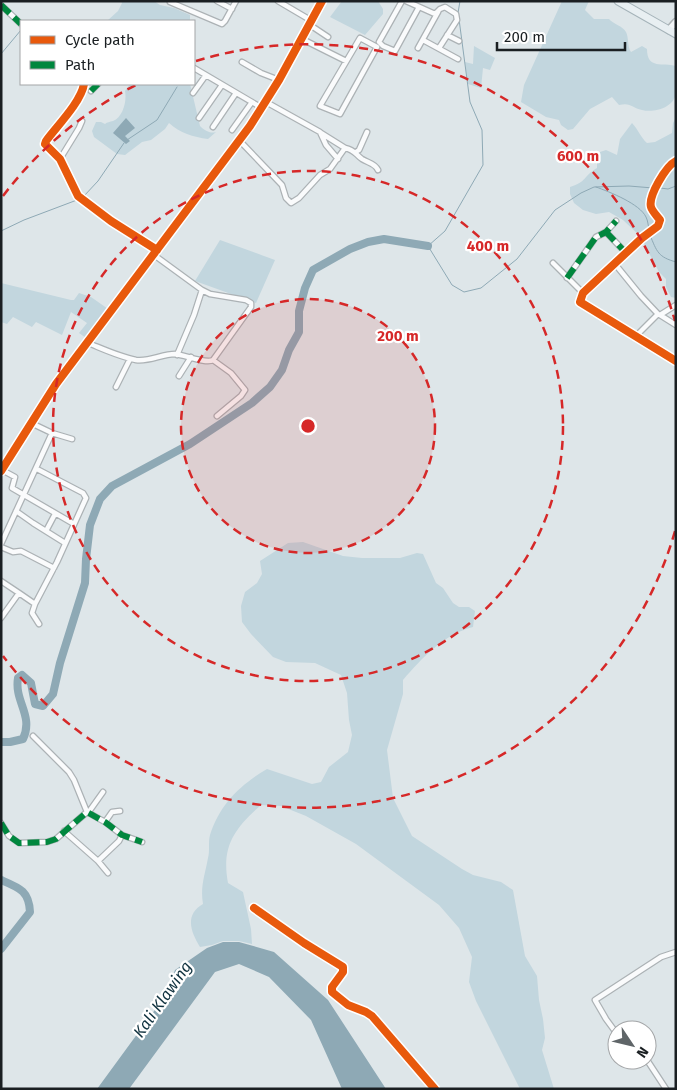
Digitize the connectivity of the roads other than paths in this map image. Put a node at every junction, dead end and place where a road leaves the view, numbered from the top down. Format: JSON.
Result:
{"nodes":[{"id":1,"x":216,"y":1,"type":"edge"},
{"id":2,"x":236,"y":1,"type":"edge"},
{"id":3,"x":278,"y":1,"type":"edge"},
{"id":4,"x":322,"y":1,"type":"edge"},
{"id":5,"x":404,"y":1,"type":"edge"},
{"id":6,"x":618,"y":1,"type":"edge"},
{"id":7,"x":170,"y":2,"type":"edge"},
{"id":8,"x":1,"y":5,"type":"edge"},
{"id":9,"x":420,"y":7,"type":"junction"},
{"id":10,"x":232,"y":9,"type":"junction"},
{"id":11,"x":440,"y":9,"type":"junction"},
{"id":12,"x":676,"y":22,"type":"edge"},
{"id":13,"x":20,"y":23,"type":"edge"},
{"id":14,"x":311,"y":23,"type":"junction"},
{"id":15,"x":672,"y":32,"type":"edge"},
{"id":16,"x":447,"y":34,"type":"junction"},
{"id":17,"x":328,"y":36,"type":"dead end"},
{"id":18,"x":302,"y":39,"type":"junction"},
{"id":19,"x":423,"y":40,"type":"junction"},
{"id":20,"x":459,"y":41,"type":"dead end"},
{"id":21,"x":418,"y":48,"type":"dead end"},
{"id":22,"x":439,"y":48,"type":"junction"},
{"id":23,"x":458,"y":60,"type":"dead end"},
{"id":24,"x":346,"y":61,"type":"junction"},
{"id":25,"x":242,"y":62,"type":"dead end"},
{"id":26,"x":195,"y":69,"type":"edge"},
{"id":27,"x":206,"y":76,"type":"junction"},
{"id":28,"x":279,"y":80,"type":"junction"},
{"id":29,"x":84,"y":85,"type":"edge"},
{"id":30,"x":97,"y":85,"type":"edge"},
{"id":31,"x":222,"y":85,"type":"junction"},
{"id":32,"x":91,"y":91,"type":"dead end"},
{"id":33,"x":193,"y":93,"type":"dead end"},
{"id":34,"x":236,"y":94,"type":"junction"},
{"id":35,"x":252,"y":102,"type":"junction"},
{"id":36,"x":264,"y":105,"type":"junction"},
{"id":37,"x":198,"y":118,"type":"dead end"},
{"id":38,"x":82,"y":121,"type":"dead end"},
{"id":39,"x":212,"y":127,"type":"dead end"},
{"id":40,"x":232,"y":130,"type":"dead end"},
{"id":41,"x":320,"y":132,"type":"junction"},
{"id":42,"x":368,"y":132,"type":"dead end"},
{"id":43,"x":239,"y":140,"type":"junction"},
{"id":44,"x":346,"y":148,"type":"junction"},
{"id":45,"x":356,"y":152,"type":"junction"},
{"id":46,"x":60,"y":159,"type":"junction"},
{"id":47,"x":338,"y":159,"type":"junction"},
{"id":48,"x":676,"y":161,"type":"edge"},
{"id":49,"x":378,"y":170,"type":"dead end"},
{"id":50,"x":616,"y":221,"type":"dead end"},
{"id":51,"x":606,"y":232,"type":"junction"},
{"id":52,"x":156,"y":253,"type":"junction"},
{"id":53,"x":627,"y":254,"type":"junction"},
{"id":54,"x":553,"y":263,"type":"dead end"},
{"id":55,"x":615,"y":264,"type":"junction"},
{"id":56,"x":567,"y":278,"type":"junction"},
{"id":57,"x":202,"y":290,"type":"junction"},
{"id":58,"x":583,"y":294,"type":"junction"},
{"id":59,"x":676,"y":306,"type":"edge"},
{"id":60,"x":659,"y":315,"type":"junction"},
{"id":61,"x":676,"y":325,"type":"edge"},
{"id":62,"x":636,"y":336,"type":"junction"},
{"id":63,"x":88,"y":342,"type":"junction"},
{"id":64,"x":177,"y":355,"type":"junction"},
{"id":65,"x":191,"y":357,"type":"junction"},
{"id":66,"x":130,"y":359,"type":"junction"},
{"id":67,"x":213,"y":360,"type":"junction"},
{"id":68,"x":676,"y":361,"type":"edge"},
{"id":69,"x":179,"y":376,"type":"dead end"},
{"id":70,"x":116,"y":387,"type":"dead end"},
{"id":71,"x":217,"y":416,"type":"dead end"},
{"id":72,"x":31,"y":423,"type":"junction"},
{"id":73,"x":52,"y":433,"type":"junction"},
{"id":74,"x":72,"y":438,"type":"dead end"},
{"id":75,"x":36,"y":469,"type":"junction"},
{"id":76,"x":2,"y":470,"type":"edge"},
{"id":77,"x":24,"y":494,"type":"junction"},
{"id":78,"x":16,"y":511,"type":"junction"},
{"id":79,"x":55,"y":514,"type":"junction"},
{"id":80,"x":74,"y":524,"type":"junction"},
{"id":81,"x":46,"y":531,"type":"junction"},
{"id":82,"x":66,"y":543,"type":"junction"},
{"id":83,"x":1,"y":546,"type":"edge"},
{"id":84,"x":54,"y":568,"type":"junction"},
{"id":85,"x":1,"y":581,"type":"edge"},
{"id":86,"x":19,"y":593,"type":"junction"},
{"id":87,"x":35,"y":604,"type":"junction"},
{"id":88,"x":1,"y":618,"type":"edge"},
{"id":89,"x":39,"y":624,"type":"dead end"},
{"id":90,"x":33,"y":736,"type":"dead end"},
{"id":91,"x":103,"y":792,"type":"dead end"},
{"id":92,"x":120,"y":811,"type":"dead end"},
{"id":93,"x":88,"y":812,"type":"junction"},
{"id":94,"x":106,"y":822,"type":"junction"},
{"id":95,"x":1,"y":824,"type":"edge"},
{"id":96,"x":64,"y":831,"type":"junction"},
{"id":97,"x":122,"y":835,"type":"junction"},
{"id":98,"x":142,"y":842,"type":"dead end"},
{"id":99,"x":98,"y":861,"type":"junction"},
{"id":100,"x":108,"y":873,"type":"dead end"},
{"id":101,"x":254,"y":908,"type":"dead end"},
{"id":102,"x":676,"y":952,"type":"edge"},
{"id":103,"x":607,"y":1020,"type":"edge"},
{"id":104,"x":654,"y":1070,"type":"edge"},
{"id":105,"x":435,"y":1089,"type":"edge"},
{"id":106,"x":666,"y":1089,"type":"edge"}],
"edges":[{"from":1,"to":10,"type":"street"},
{"from":2,"to":10,"type":"street"},
{"from":3,"to":14,"type":"street"},
{"from":4,"to":14,"type":"street"},
{"from":5,"to":9,"type":"street"},
{"from":5,"to":9,"type":"street"},
{"from":6,"to":15,"type":"main road"},
{"from":7,"to":10,"type":"street"},
{"from":8,"to":13,"type":"street"},
{"from":9,"to":11,"type":"street"},
{"from":11,"to":16,"type":"street"},
{"from":11,"to":19,"type":"street"},
{"from":12,"to":15,"type":"street"},
{"from":14,"to":17,"type":"street"},
{"from":14,"to":18,"type":"street"},
{"from":16,"to":20,"type":"street"},
{"from":16,"to":22,"type":"street"},
{"from":18,"to":24,"type":"street"},
{"from":18,"to":28,"type":"street"},
{"from":19,"to":21,"type":"street"},
{"from":19,"to":22,"type":"street"},
{"from":22,"to":23,"type":"street"},
{"from":24,"to":24,"type":"street"},
{"from":25,"to":28,"type":"street"},
{"from":26,"to":27,"type":"street"},
{"from":27,"to":31,"type":"street"},
{"from":27,"to":33,"type":"street"},
{"from":28,"to":36,"type":"street"},
{"from":29,"to":46,"type":"street"},
{"from":30,"to":32,"type":"street"},
{"from":31,"to":34,"type":"street"},
{"from":31,"to":37,"type":"street"},
{"from":34,"to":35,"type":"street"},
{"from":34,"to":39,"type":"street"},
{"from":35,"to":36,"type":"street"},
{"from":35,"to":40,"type":"street"},
{"from":36,"to":41,"type":"street"},
{"from":36,"to":43,"type":"street"},
{"from":38,"to":46,"type":"street"},
{"from":41,"to":44,"type":"street"},
{"from":41,"to":47,"type":"street"},
{"from":42,"to":45,"type":"street"},
{"from":43,"to":47,"type":"street"},
{"from":43,"to":52,"type":"street"},
{"from":44,"to":45,"type":"street"},
{"from":44,"to":47,"type":"street"},
{"from":45,"to":49,"type":"street"},
{"from":46,"to":52,"type":"street"},
{"from":48,"to":53,"type":"street"},
{"from":50,"to":51,"type":"street"},
{"from":51,"to":53,"type":"street"},
{"from":51,"to":56,"type":"street"},
{"from":52,"to":57,"type":"street"},
{"from":52,"to":63,"type":"street"},
{"from":53,"to":55,"type":"street"},
{"from":54,"to":56,"type":"street"},
{"from":55,"to":58,"type":"street"},
{"from":55,"to":60,"type":"street"},
{"from":56,"to":58,"type":"street"},
{"from":57,"to":64,"type":"street"},
{"from":57,"to":67,"type":"street"},
{"from":58,"to":62,"type":"street"},
{"from":59,"to":60,"type":"street"},
{"from":60,"to":61,"type":"street"},
{"from":60,"to":62,"type":"street"},
{"from":62,"to":68,"type":"street"},
{"from":63,"to":66,"type":"street"},
{"from":63,"to":72,"type":"street"},
{"from":64,"to":65,"type":"street"},
{"from":64,"to":66,"type":"street"},
{"from":65,"to":67,"type":"street"},
{"from":65,"to":69,"type":"street"},
{"from":66,"to":70,"type":"street"},
{"from":67,"to":71,"type":"street"},
{"from":72,"to":73,"type":"street"},
{"from":72,"to":76,"type":"street"},
{"from":73,"to":74,"type":"street"},
{"from":73,"to":75,"type":"street"},
{"from":75,"to":77,"type":"street"},
{"from":75,"to":80,"type":"street"},
{"from":76,"to":77,"type":"street"},
{"from":77,"to":78,"type":"street"},
{"from":77,"to":79,"type":"street"},
{"from":78,"to":81,"type":"street"},
{"from":78,"to":83,"type":"street"},
{"from":79,"to":80,"type":"street"},
{"from":79,"to":81,"type":"street"},
{"from":80,"to":82,"type":"street"},
{"from":81,"to":82,"type":"street"},
{"from":82,"to":84,"type":"street"},
{"from":83,"to":84,"type":"street"},
{"from":84,"to":87,"type":"street"},
{"from":85,"to":86,"type":"street"},
{"from":86,"to":87,"type":"street"},
{"from":86,"to":88,"type":"street"},
{"from":87,"to":89,"type":"street"},
{"from":90,"to":93,"type":"street"},
{"from":91,"to":93,"type":"street"},
{"from":92,"to":94,"type":"street"},
{"from":93,"to":94,"type":"street"},
{"from":93,"to":96,"type":"street"},
{"from":94,"to":97,"type":"street"},
{"from":95,"to":96,"type":"street"},
{"from":96,"to":99,"type":"street"},
{"from":97,"to":98,"type":"street"},
{"from":97,"to":99,"type":"street"},
{"from":99,"to":100,"type":"street"},
{"from":101,"to":105,"type":"street"},
{"from":102,"to":103,"type":"street"},
{"from":104,"to":106,"type":"street"}]}
